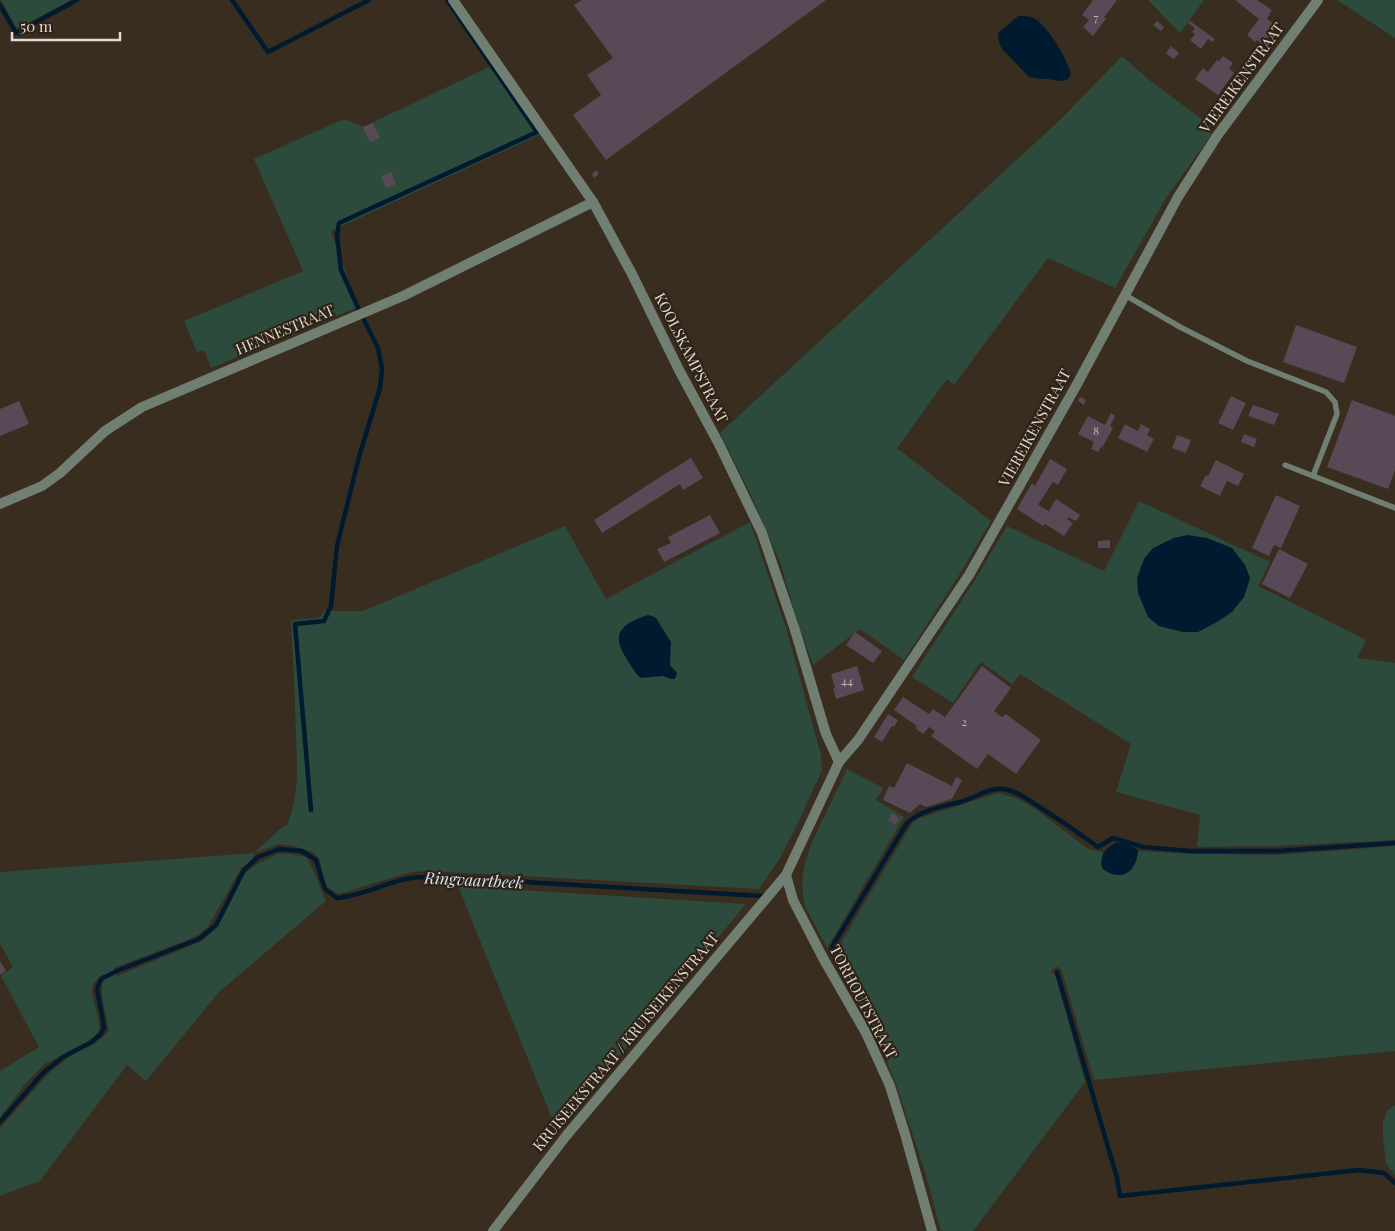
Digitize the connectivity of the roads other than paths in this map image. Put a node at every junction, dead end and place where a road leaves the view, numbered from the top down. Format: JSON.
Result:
{"nodes":[{"id":1,"x":453,"y":0,"type":"edge"},
{"id":2,"x":1318,"y":0,"type":"edge"},
{"id":3,"x":594,"y":202,"type":"junction"},
{"id":4,"x":1125,"y":295,"type":"junction"},
{"id":5,"x":1285,"y":466,"type":"dead end"},
{"id":6,"x":1312,"y":476,"type":"junction"},
{"id":7,"x":0,"y":504,"type":"edge"},
{"id":8,"x":1395,"y":508,"type":"edge"},
{"id":9,"x":839,"y":762,"type":"junction"},
{"id":10,"x":786,"y":875,"type":"junction"},
{"id":11,"x":493,"y":1231,"type":"edge"},
{"id":12,"x":932,"y":1231,"type":"edge"}],
"edges":[{"from":1,"to":3,"type":"street","name":"KOOLSKAMPSTRAAT"},
{"from":2,"to":4,"type":"street","name":"VIEREIKENSTRAAT"},
{"from":3,"to":7,"type":"street","name":"HENNESTRAAT"},
{"from":3,"to":9,"type":"street","name":"KOOLSKAMPSTRAAT"},
{"from":4,"to":6,"type":"lane"},
{"from":4,"to":9,"type":"street","name":"VIEREIKENSTRAAT"},
{"from":5,"to":6,"type":"lane"},
{"from":6,"to":8,"type":"lane"},
{"from":9,"to":10,"type":"street","name":"VIEREIKENSTRAAT"},
{"from":10,"to":11,"type":"street","name":"KRUISEEKSTRAAT / KRUISEIKENSTRAAT"},
{"from":10,"to":12,"type":"street","name":"TORHOUTSTRAAT"}]}
